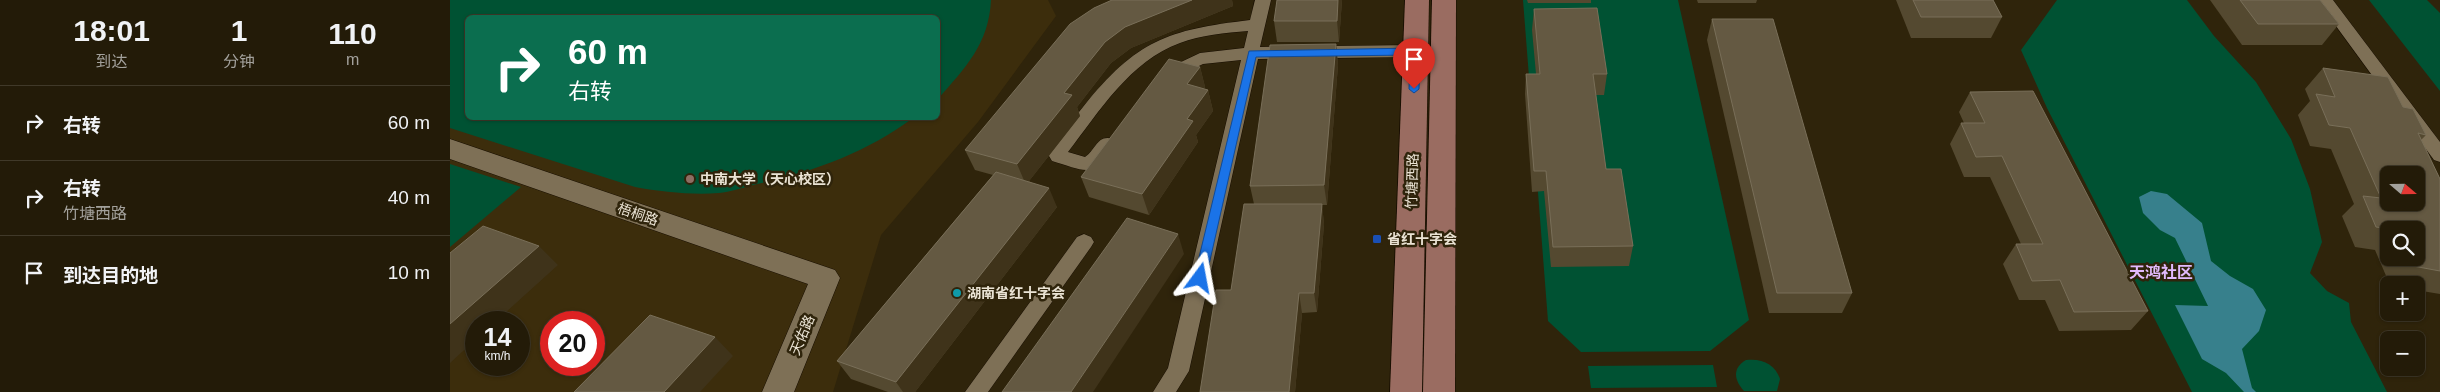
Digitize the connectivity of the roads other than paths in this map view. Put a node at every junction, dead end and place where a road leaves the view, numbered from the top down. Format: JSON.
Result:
{"nodes":[{"id":1,"x":1264,"y":0,"type":"edge"},
{"id":2,"x":1416,"y":0,"type":"edge"},
{"id":3,"x":1444,"y":0,"type":"edge"},
{"id":4,"x":2325,"y":0,"type":"edge"},
{"id":5,"x":1259,"y":24,"type":"junction"},
{"id":6,"x":1415,"y":52,"type":"junction"},
{"id":7,"x":1252,"y":53,"type":"junction"},
{"id":8,"x":1156,"y":86,"type":"edge"},
{"id":9,"x":1119,"y":129,"type":"edge"},
{"id":10,"x":450,"y":150,"type":"edge"},
{"id":11,"x":2440,"y":155,"type":"edge"},
{"id":12,"x":1084,"y":242,"type":"dead end"},
{"id":13,"x":825,"y":278,"type":"joint"},
{"id":14,"x":1178,"y":371,"type":"joint"},
{"id":15,"x":778,"y":392,"type":"edge"},
{"id":16,"x":976,"y":392,"type":"edge"},
{"id":17,"x":1164,"y":392,"type":"edge"},
{"id":18,"x":1406,"y":392,"type":"edge"},
{"id":19,"x":1439,"y":392,"type":"edge"}],
"edges":[{"from":1,"to":5,"type":"lane"},
{"from":2,"to":6,"type":"main road","name":"竹塘西路"},
{"from":3,"to":19,"type":"main road"},
{"from":4,"to":11,"type":"lane"},
{"from":5,"to":7,"type":"lane"},
{"from":5,"to":9,"type":"lane"},
{"from":6,"to":7,"type":"lane"},
{"from":6,"to":18,"type":"main road","name":"竹塘西路"},
{"from":7,"to":8,"type":"lane"},
{"from":7,"to":14,"type":"lane"},
{"from":10,"to":13,"type":"street","name":"梧桐路"},
{"from":12,"to":16,"type":"lane"},
{"from":13,"to":15,"type":"street","name":"天佑路"},
{"from":14,"to":17,"type":"lane"}]}
